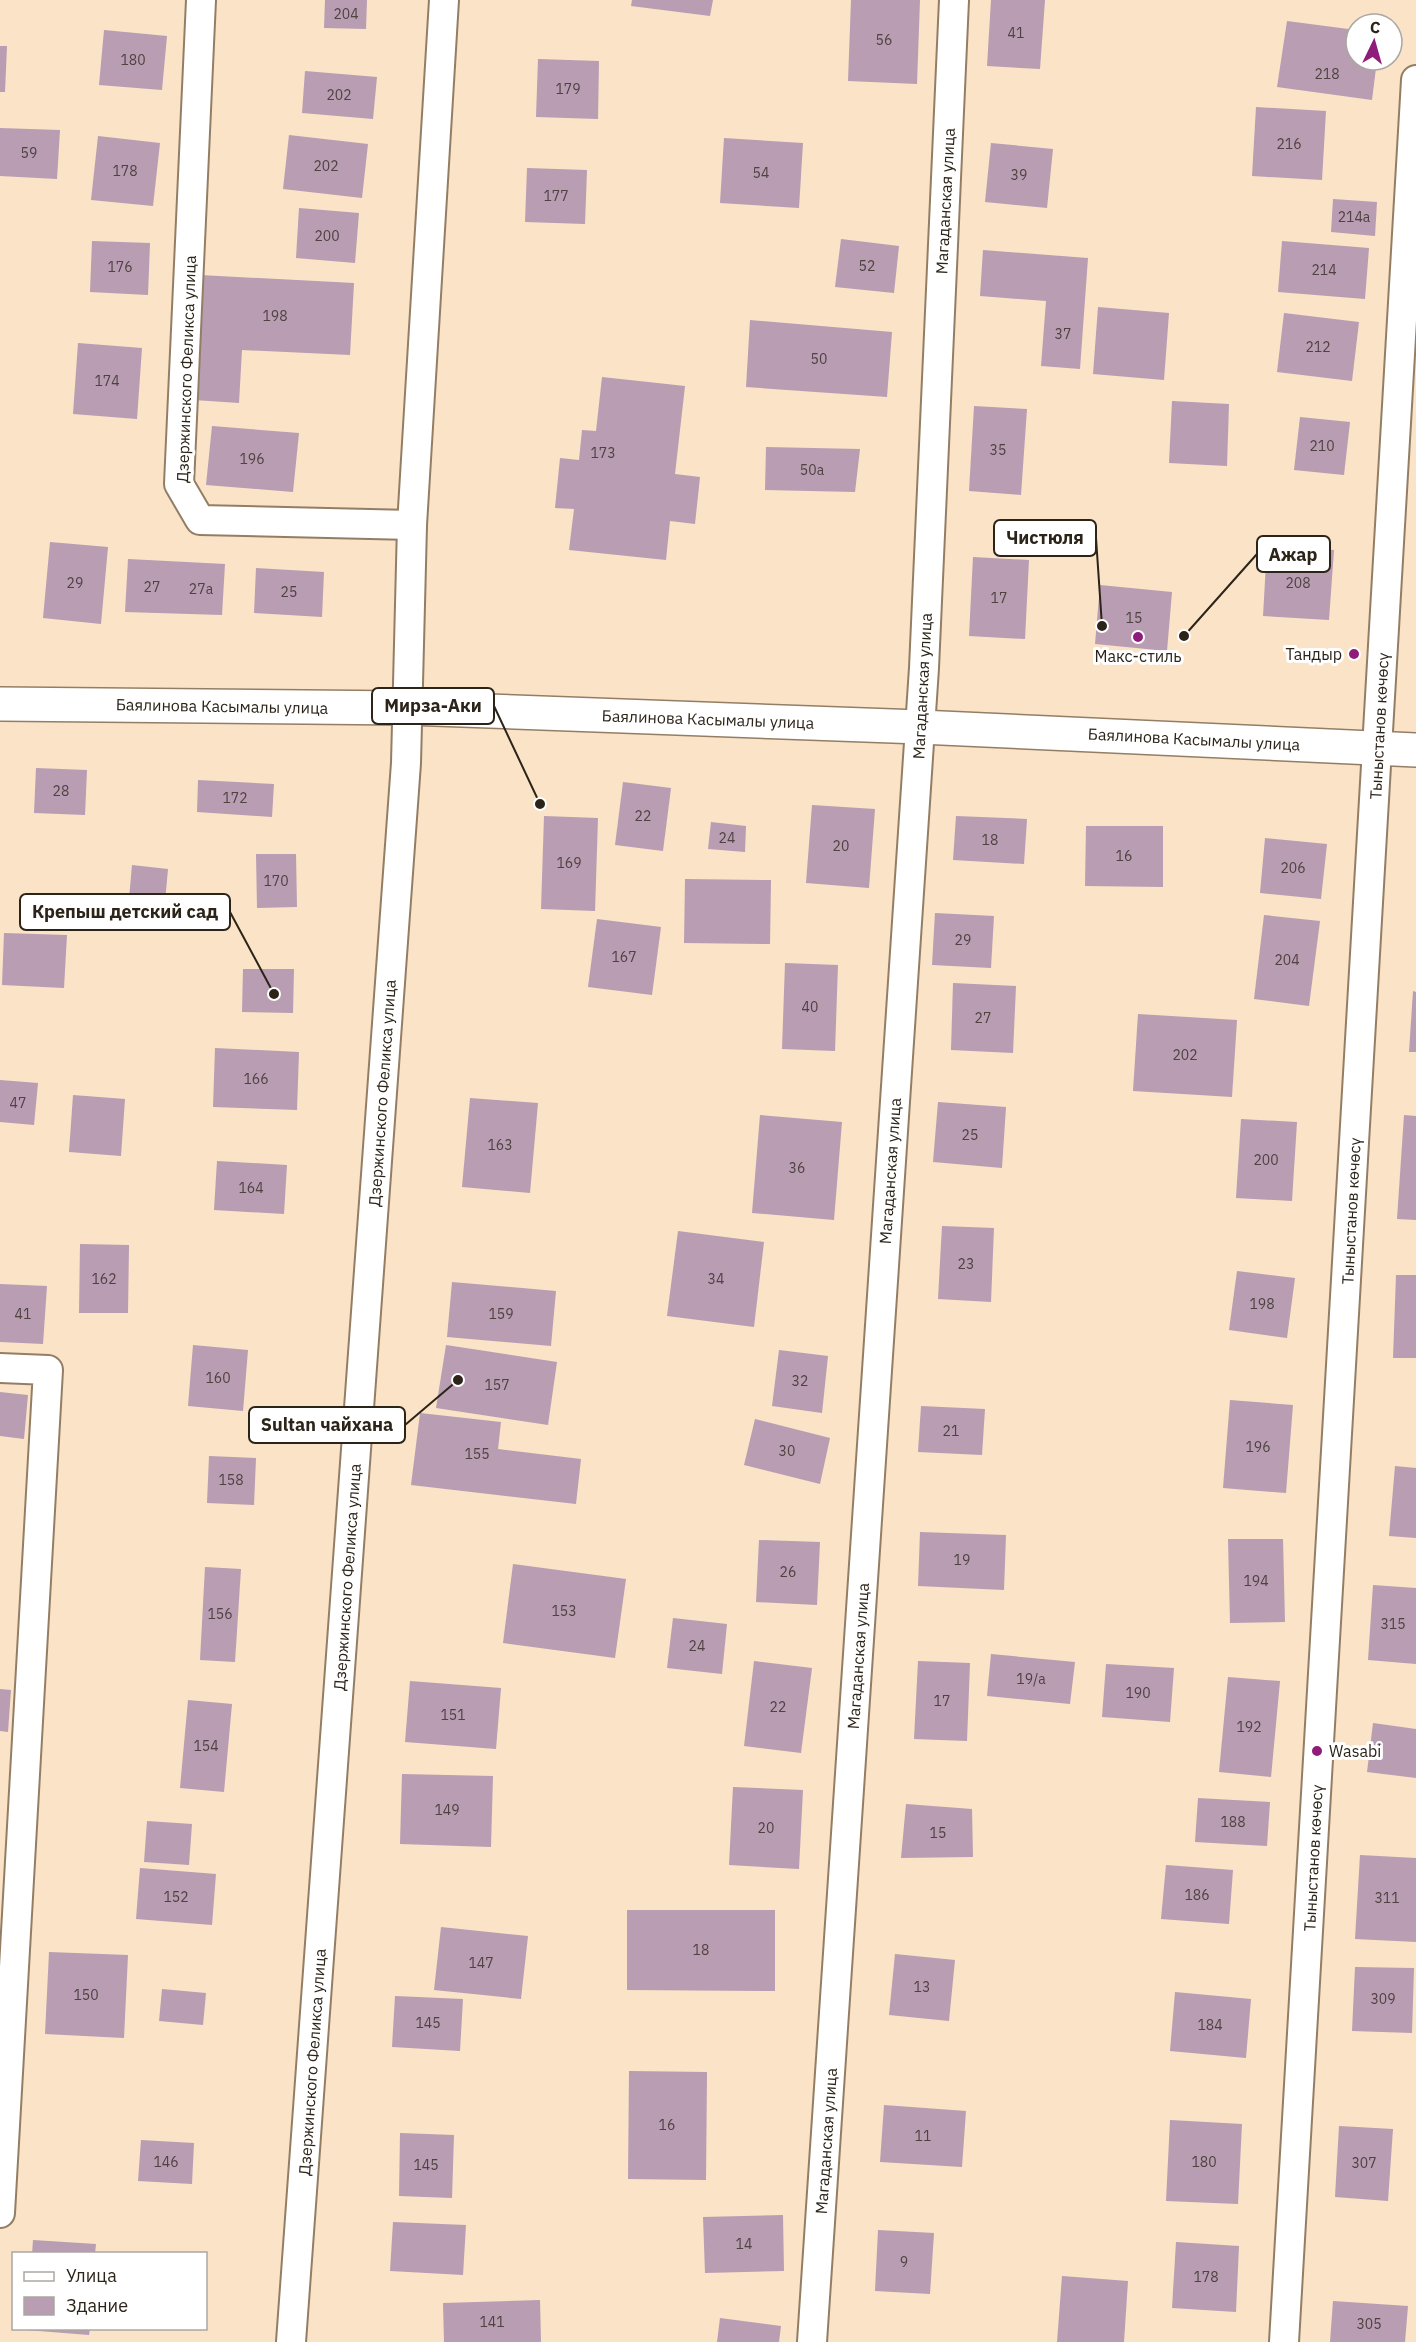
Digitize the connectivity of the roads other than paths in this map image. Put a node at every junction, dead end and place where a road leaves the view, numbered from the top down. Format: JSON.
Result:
{"nodes":[{"id":1,"x":201,"y":0,"type":"edge"},
{"id":2,"x":444,"y":0,"type":"edge"},
{"id":3,"x":954,"y":0,"type":"edge"},
{"id":4,"x":1416,"y":80,"type":"edge"},
{"id":5,"x":412,"y":525,"type":"junction"},
{"id":6,"x":0,"y":704,"type":"edge"},
{"id":7,"x":407,"y":708,"type":"junction"},
{"id":8,"x":920,"y":727,"type":"junction"},
{"id":9,"x":1377,"y":748,"type":"junction"},
{"id":10,"x":1416,"y":750,"type":"edge"},
{"id":11,"x":0,"y":1368,"type":"edge"},
{"id":12,"x":0,"y":2213,"type":"edge"},
{"id":13,"x":291,"y":2342,"type":"edge"},
{"id":14,"x":812,"y":2342,"type":"edge"},
{"id":15,"x":1284,"y":2342,"type":"edge"}],
"edges":[{"from":1,"to":5,"type":"street","name":"Дзержинского Феликса улица"},
{"from":2,"to":5,"type":"street","name":"Дзержинского Феликса улица"},
{"from":3,"to":8,"type":"street","name":"Магаданская улица"},
{"from":4,"to":9,"type":"street","name":"Тыныстанов көчөсү"},
{"from":5,"to":7,"type":"street","name":"Дзержинского Феликса улица"},
{"from":6,"to":7,"type":"main road","name":"Баялинова Касымалы улица"},
{"from":7,"to":8,"type":"main road","name":"Баялинова Касымалы улица"},
{"from":7,"to":13,"type":"street","name":"Дзержинского Феликса улица"},
{"from":8,"to":9,"type":"main road","name":"Баялинова Касымалы улица"},
{"from":8,"to":14,"type":"street","name":"Магаданская улица"},
{"from":9,"to":10,"type":"main road","name":"Баялинова Касымалы улица"},
{"from":9,"to":15,"type":"street","name":"Тыныстанов көчөсү"},
{"from":11,"to":12,"type":"street"}]}
